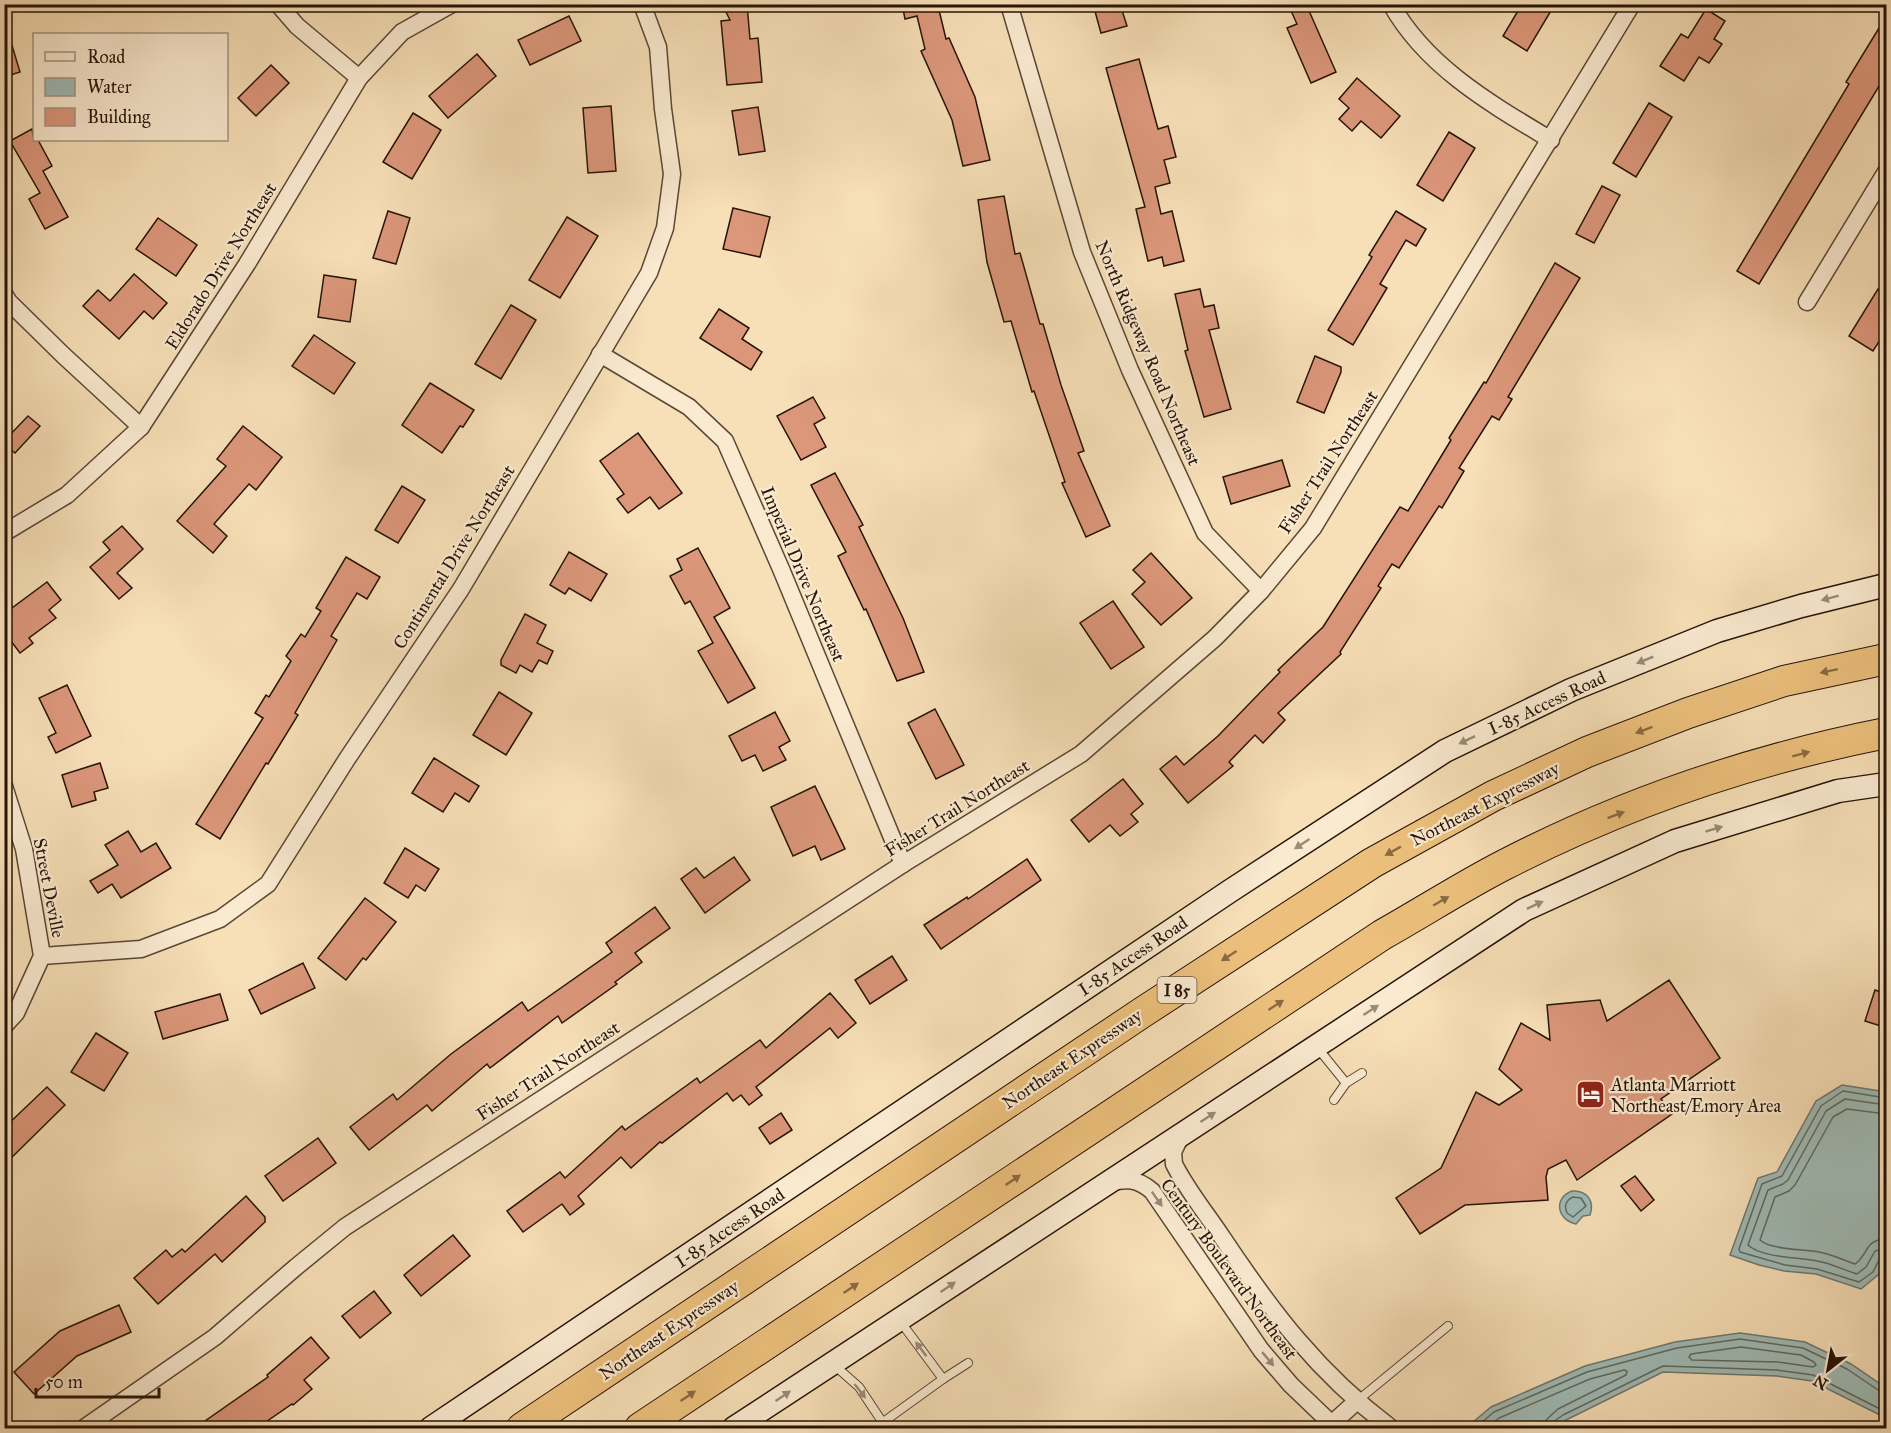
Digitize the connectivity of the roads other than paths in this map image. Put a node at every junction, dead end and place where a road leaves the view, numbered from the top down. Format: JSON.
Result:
{"nodes":[{"id":1,"x":278,"y":4,"type":"edge"},
{"id":2,"x":452,"y":4,"type":"edge"},
{"id":3,"x":642,"y":4,"type":"edge"},
{"id":4,"x":1009,"y":4,"type":"edge"},
{"id":5,"x":1391,"y":4,"type":"edge"},
{"id":6,"x":1632,"y":4,"type":"edge"},
{"id":7,"x":359,"y":78,"type":"junction"},
{"id":8,"x":1551,"y":140,"type":"junction"},
{"id":9,"x":1887,"y":172,"type":"edge"},
{"id":10,"x":4,"y":294,"type":"edge"},
{"id":11,"x":1807,"y":302,"type":"dead end"},
{"id":12,"x":600,"y":354,"type":"junction"},
{"id":13,"x":141,"y":427,"type":"junction"},
{"id":14,"x":4,"y":533,"type":"edge"},
{"id":15,"x":1887,"y":585,"type":"edge"},
{"id":16,"x":1261,"y":591,"type":"junction"},
{"id":17,"x":1887,"y":659,"type":"edge"},
{"id":18,"x":1887,"y":733,"type":"edge"},
{"id":19,"x":1887,"y":784,"type":"edge"},
{"id":20,"x":4,"y":786,"type":"edge"},
{"id":21,"x":903,"y":864,"type":"junction"},
{"id":22,"x":42,"y":956,"type":"junction"},
{"id":23,"x":4,"y":1026,"type":"edge"},
{"id":24,"x":1316,"y":1046,"type":"junction"},
{"id":25,"x":1362,"y":1073,"type":"dead end"},
{"id":26,"x":1346,"y":1083,"type":"junction"},
{"id":27,"x":1334,"y":1100,"type":"dead end"},
{"id":28,"x":1183,"y":1133,"type":"junction"},
{"id":29,"x":1106,"y":1184,"type":"junction"},
{"id":30,"x":899,"y":1319,"type":"junction"},
{"id":31,"x":1448,"y":1326,"type":"dead end"},
{"id":32,"x":968,"y":1363,"type":"dead end"},
{"id":33,"x":832,"y":1364,"type":"junction"},
{"id":34,"x":943,"y":1379,"type":"junction"},
{"id":35,"x":1357,"y":1401,"type":"junction"},
{"id":36,"x":883,"y":1423,"type":"junction"},
{"id":37,"x":1332,"y":1427,"type":"edge"},
{"id":38,"x":84,"y":1428,"type":"edge"},
{"id":39,"x":431,"y":1428,"type":"edge"},
{"id":40,"x":522,"y":1428,"type":"edge"},
{"id":41,"x":640,"y":1428,"type":"edge"},
{"id":42,"x":734,"y":1428,"type":"edge"},
{"id":43,"x":875,"y":1428,"type":"edge"},
{"id":44,"x":1391,"y":1428,"type":"edge"}],
"edges":[{"from":1,"to":7,"type":"street"},
{"from":2,"to":7,"type":"street","name":"Eldorado Drive Northeast"},
{"from":3,"to":12,"type":"street","name":"Continental Drive Northeast"},
{"from":4,"to":16,"type":"street","name":"North Ridgeway Road Northeast"},
{"from":5,"to":8,"type":"street"},
{"from":6,"to":8,"type":"street","name":"Fisher Trail Northeast"},
{"from":7,"to":13,"type":"street","name":"Eldorado Drive Northeast"},
{"from":8,"to":16,"type":"street","name":"Fisher Trail Northeast"},
{"from":9,"to":11,"type":"street"},
{"from":10,"to":13,"type":"street"},
{"from":12,"to":21,"type":"street","name":"Imperial Drive Northeast"},
{"from":12,"to":22,"type":"street","name":"Continental Drive Northeast"},
{"from":13,"to":14,"type":"street","name":"Eldorado Drive Northeast"},
{"from":15,"to":39,"type":"main road","name":"I-85 Access Road","one_way":true},
{"from":16,"to":21,"type":"street","name":"Fisher Trail Northeast"},
{"from":17,"to":40,"type":"highway","name":"Northeast Expressway","number":"I 85","one_way":true},
{"from":41,"to":18,"type":"highway","one_way":true},
{"from":24,"to":19,"type":"main road","one_way":true},
{"from":20,"to":22,"type":"street","name":"Street Deville"},
{"from":21,"to":38,"type":"street","name":"Fisher Trail Northeast"},
{"from":22,"to":23,"type":"street","name":"Street Deville"},
{"from":24,"to":26,"type":"lane"},
{"from":28,"to":24,"type":"main road","one_way":true},
{"from":25,"to":26,"type":"lane"},
{"from":26,"to":27,"type":"lane"},
{"from":28,"to":29,"type":"main road"},
{"from":28,"to":35,"type":"street","name":"Century Boulevard Northeast"},
{"from":30,"to":29,"type":"main road","one_way":true},
{"from":29,"to":37,"type":"street","name":"Century Boulevard Northeast","one_way":true},
{"from":30,"to":33,"type":"main road"},
{"from":34,"to":30,"type":"lane","one_way":true},
{"from":31,"to":35,"type":"lane"},
{"from":32,"to":34,"type":"lane"},
{"from":33,"to":36,"type":"lane","one_way":true},
{"from":42,"to":33,"type":"main road","one_way":true},
{"from":34,"to":36,"type":"lane"},
{"from":35,"to":37,"type":"street"},
{"from":35,"to":44,"type":"street","name":"Century Boulevard Northeast"},
{"from":36,"to":43,"type":"lane"}]}
